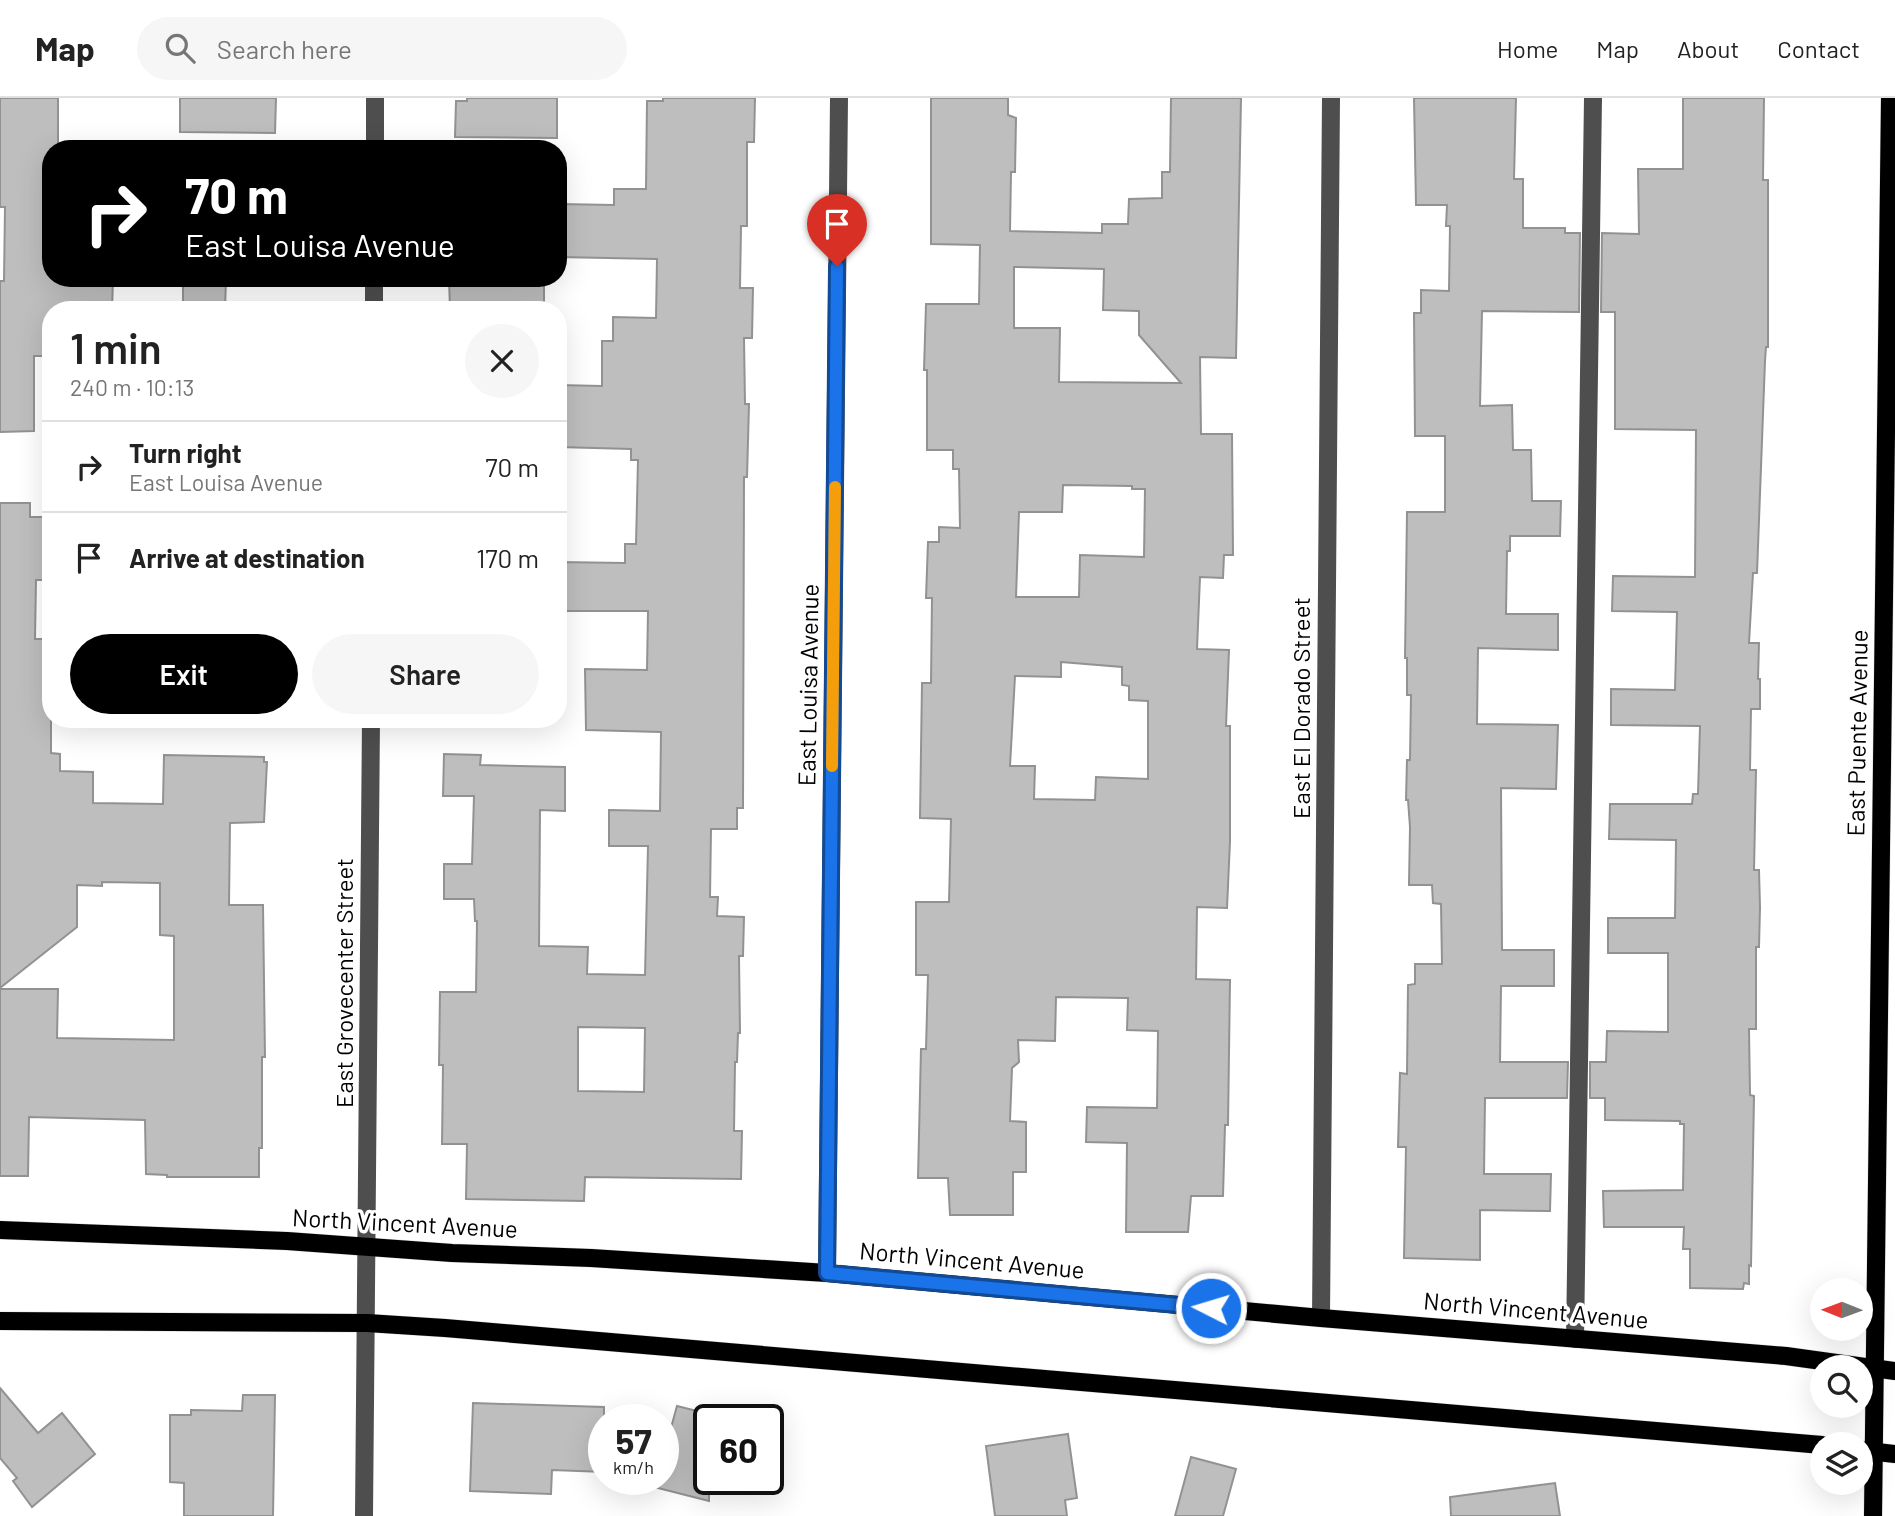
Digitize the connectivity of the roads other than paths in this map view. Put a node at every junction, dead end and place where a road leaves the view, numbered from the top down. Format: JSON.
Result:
{"nodes":[{"id":1,"x":375,"y":98,"type":"edge"},
{"id":2,"x":839,"y":98,"type":"edge"},
{"id":3,"x":1331,"y":98,"type":"edge"},
{"id":4,"x":1593,"y":98,"type":"edge"},
{"id":5,"x":1890,"y":98,"type":"edge"},
{"id":6,"x":374,"y":140,"type":"edge"},
{"id":7,"x":371,"y":728,"type":"edge"},
{"id":8,"x":0,"y":1230,"type":"edge"},
{"id":9,"x":368,"y":1247,"type":"junction"},
{"id":10,"x":827,"y":1273,"type":"junction"},
{"id":11,"x":1321,"y":1318,"type":"junction"},
{"id":12,"x":0,"y":1321,"type":"edge"},
{"id":13,"x":367,"y":1323,"type":"junction"},
{"id":14,"x":1575,"y":1339,"type":"junction"},
{"id":15,"x":1874,"y":1369,"type":"junction"},
{"id":16,"x":1895,"y":1371,"type":"edge"},
{"id":17,"x":1869,"y":1432,"type":"edge"},
{"id":18,"x":1810,"y":1444,"type":"edge"},
{"id":19,"x":1873,"y":1451,"type":"edge"},
{"id":20,"x":1895,"y":1454,"type":"edge"},
{"id":21,"x":1872,"y":1495,"type":"edge"},
{"id":22,"x":364,"y":1516,"type":"edge"},
{"id":23,"x":1874,"y":1516,"type":"edge"}],
"edges":[{"from":1,"to":6,"type":"street"},
{"from":2,"to":10,"type":"street","name":"East Louisa Avenue"},
{"from":3,"to":11,"type":"street","name":"East El Dorado Street"},
{"from":4,"to":14,"type":"street"},
{"from":5,"to":15,"type":"main road","name":"East Puente Avenue"},
{"from":7,"to":9,"type":"street","name":"East Grovecenter Street"},
{"from":8,"to":9,"type":"main road","name":"North Vincent Avenue"},
{"from":9,"to":10,"type":"main road","name":"North Vincent Avenue"},
{"from":9,"to":13,"type":"street","name":"East Grovecenter Street"},
{"from":10,"to":11,"type":"main road","name":"North Vincent Avenue"},
{"from":11,"to":14,"type":"main road","name":"North Vincent Avenue"},
{"from":12,"to":13,"type":"main road"},
{"from":13,"to":18,"type":"main road"},
{"from":13,"to":22,"type":"street","name":"East Grovecenter Street"},
{"from":14,"to":15,"type":"main road","name":"North Vincent Avenue"},
{"from":15,"to":16,"type":"main road","name":"North Vincent Avenue"},
{"from":15,"to":17,"type":"main road","name":"East Puente Avenue"},
{"from":19,"to":20,"type":"main road"},
{"from":21,"to":23,"type":"main road","name":"East Puente Avenue"}]}
